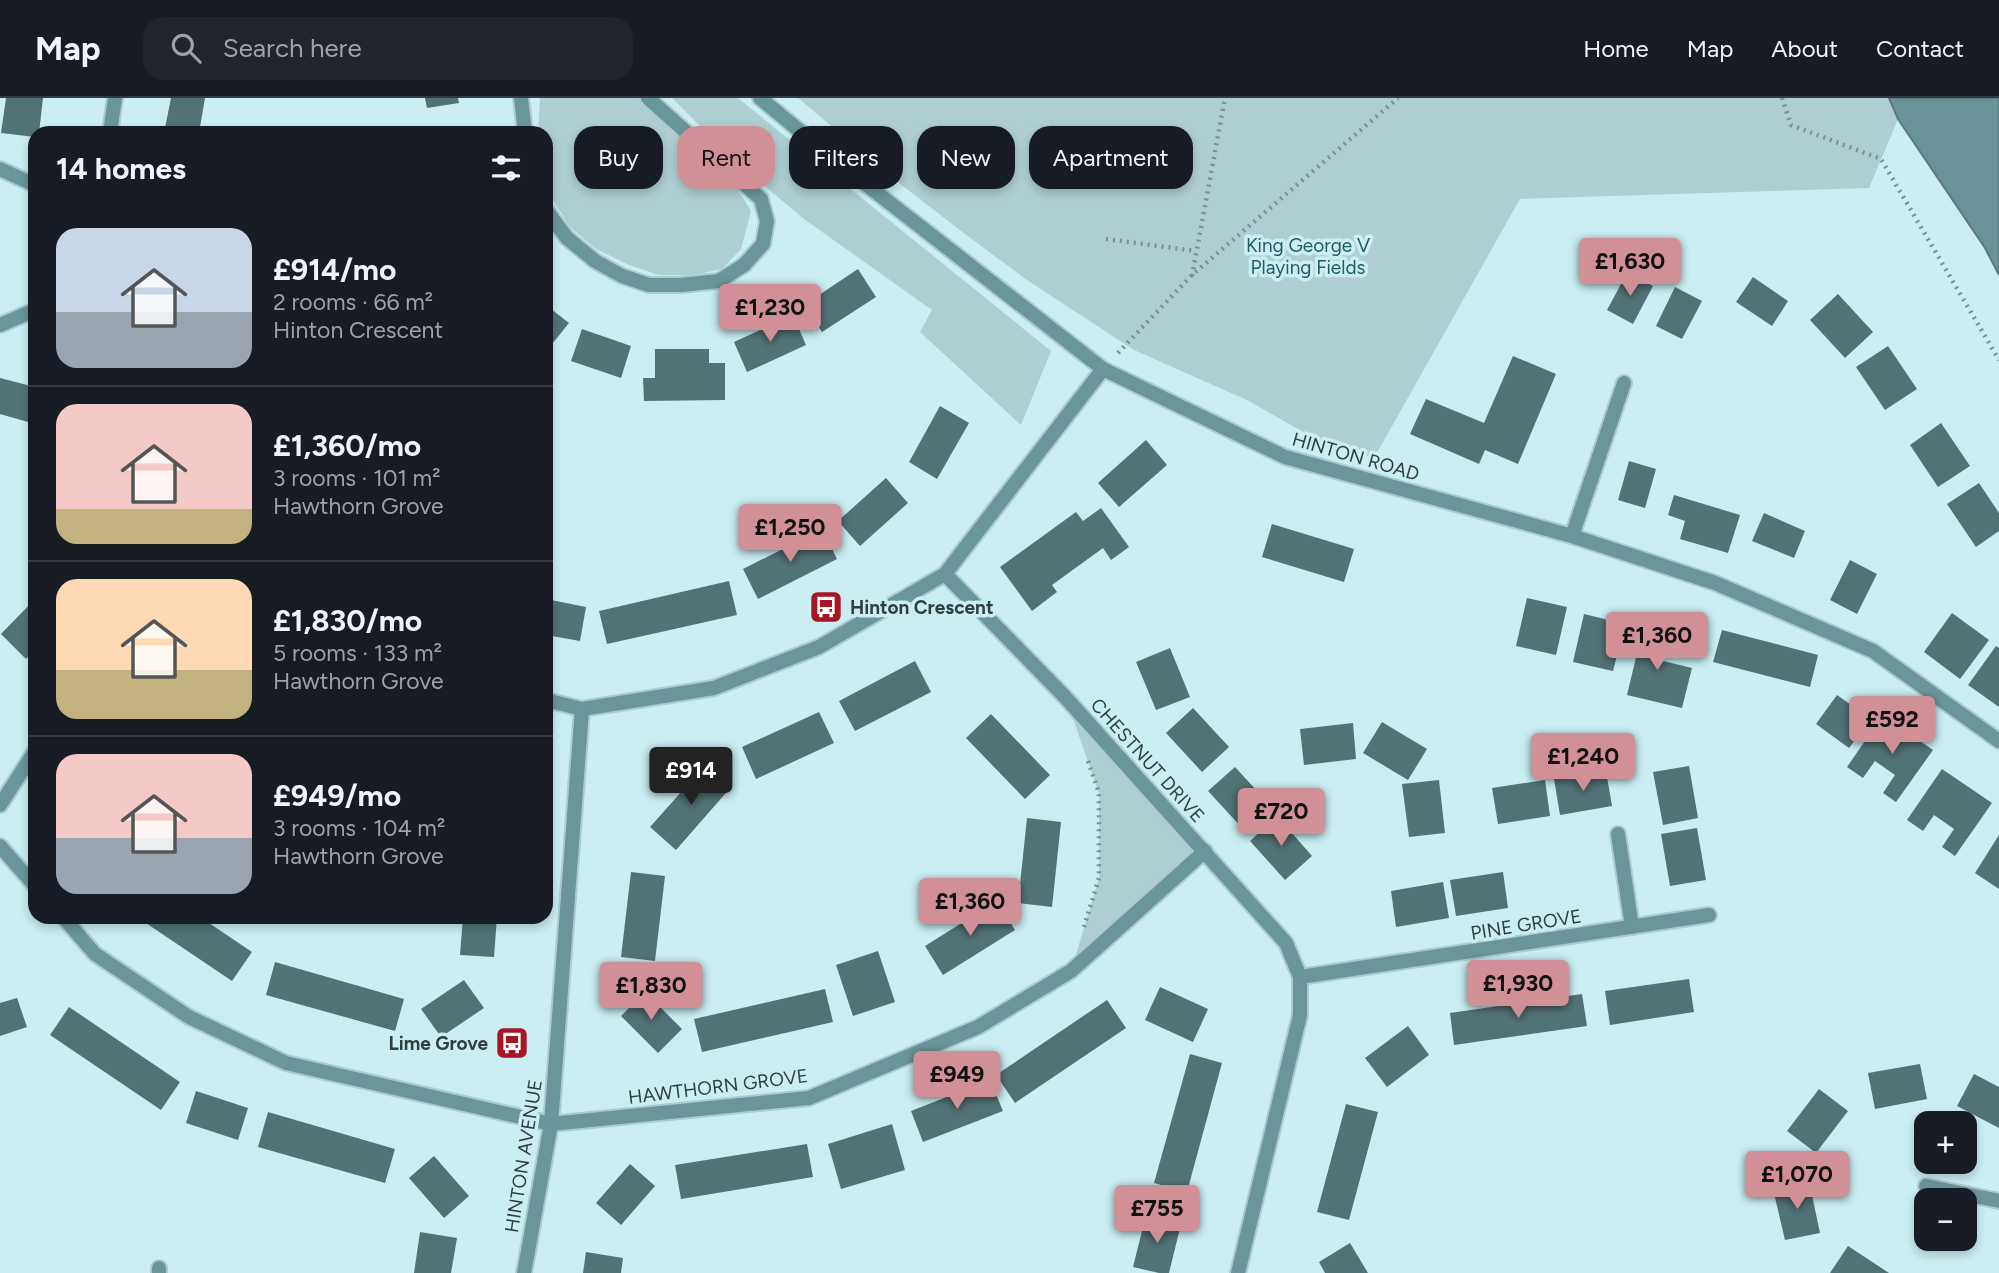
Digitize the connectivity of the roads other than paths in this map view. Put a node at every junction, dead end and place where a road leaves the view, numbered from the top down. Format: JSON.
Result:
{"nodes":[{"id":1,"x":115,"y":98,"type":"edge"},
{"id":2,"x":521,"y":98,"type":"edge"},
{"id":3,"x":648,"y":98,"type":"edge"},
{"id":4,"x":760,"y":98,"type":"edge"},
{"id":5,"x":111,"y":126,"type":"edge"},
{"id":6,"x":524,"y":126,"type":"edge"},
{"id":7,"x":0,"y":169,"type":"edge"},
{"id":8,"x":28,"y":182,"type":"edge"},
{"id":9,"x":553,"y":219,"type":"edge"},
{"id":10,"x":28,"y":313,"type":"edge"},
{"id":11,"x":0,"y":325,"type":"edge"},
{"id":12,"x":1103,"y":369,"type":"junction"},
{"id":13,"x":1624,"y":383,"type":"dead end"},
{"id":14,"x":1572,"y":536,"type":"junction"},
{"id":15,"x":945,"y":573,"type":"junction"},
{"id":16,"x":553,"y":702,"type":"edge"},
{"id":17,"x":582,"y":709,"type":"junction"},
{"id":18,"x":1999,"y":741,"type":"edge"},
{"id":19,"x":28,"y":762,"type":"edge"},
{"id":20,"x":0,"y":805,"type":"edge"},
{"id":21,"x":1618,"y":834,"type":"dead end"},
{"id":22,"x":0,"y":846,"type":"edge"},
{"id":23,"x":1205,"y":851,"type":"junction"},
{"id":24,"x":28,"y":878,"type":"edge"},
{"id":25,"x":1709,"y":915,"type":"dead end"},
{"id":26,"x":69,"y":924,"type":"edge"},
{"id":27,"x":1632,"y":927,"type":"junction"},
{"id":28,"x":1300,"y":978,"type":"junction"},
{"id":29,"x":551,"y":1124,"type":"junction"},
{"id":30,"x":1926,"y":1186,"type":"dead end"},
{"id":31,"x":1999,"y":1201,"type":"edge"},
{"id":32,"x":524,"y":1273,"type":"edge"},
{"id":33,"x":1238,"y":1273,"type":"edge"}],
"edges":[{"from":1,"to":5,"type":"street"},
{"from":2,"to":6,"type":"street"},
{"from":3,"to":9,"type":"street"},
{"from":4,"to":12,"type":"street","name":"HINTON ROAD"},
{"from":7,"to":8,"type":"street"},
{"from":10,"to":11,"type":"street"},
{"from":12,"to":14,"type":"street","name":"HINTON ROAD"},
{"from":12,"to":15,"type":"street"},
{"from":13,"to":14,"type":"street"},
{"from":14,"to":18,"type":"street","name":"HINTON ROAD"},
{"from":15,"to":17,"type":"street"},
{"from":15,"to":23,"type":"street","name":"CHESTNUT DRIVE"},
{"from":16,"to":17,"type":"street"},
{"from":17,"to":29,"type":"street","name":"HINTON AVENUE"},
{"from":19,"to":20,"type":"street"},
{"from":21,"to":27,"type":"street"},
{"from":22,"to":24,"type":"street"},
{"from":23,"to":28,"type":"street","name":"CHESTNUT DRIVE"},
{"from":23,"to":29,"type":"street","name":"HAWTHORN GROVE"},
{"from":25,"to":27,"type":"street","name":"PINE GROVE"},
{"from":26,"to":29,"type":"street"},
{"from":27,"to":28,"type":"street","name":"PINE GROVE"},
{"from":28,"to":33,"type":"street","name":"CHESTNUT DRIVE"},
{"from":29,"to":32,"type":"street","name":"HINTON AVENUE"},
{"from":30,"to":31,"type":"street"}]}
